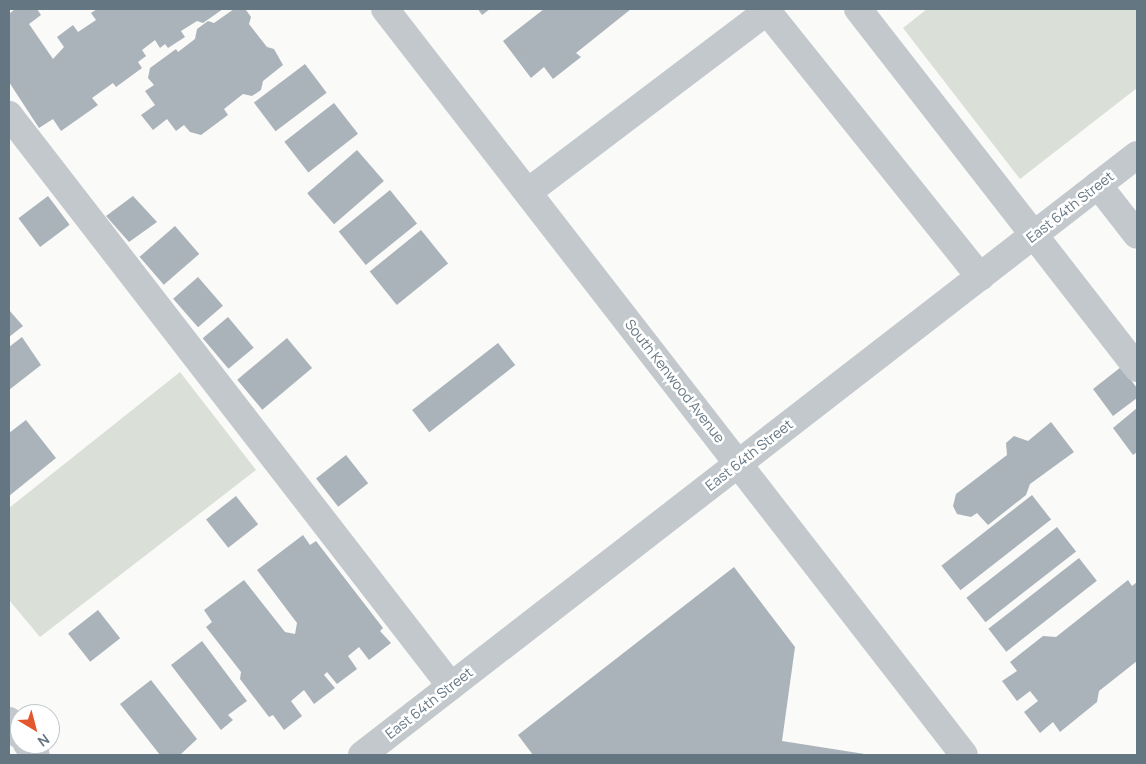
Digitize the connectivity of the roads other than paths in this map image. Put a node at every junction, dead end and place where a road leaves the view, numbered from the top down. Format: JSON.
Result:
{"nodes":[{"id":1,"x":386,"y":9,"type":"edge"},
{"id":2,"x":858,"y":9,"type":"edge"},
{"id":3,"x":9,"y":115,"type":"edge"},
{"id":4,"x":1137,"y":155,"type":"edge"},
{"id":5,"x":1098,"y":185,"type":"junction"},
{"id":6,"x":528,"y":192,"type":"junction"},
{"id":7,"x":1034,"y":235,"type":"junction"},
{"id":8,"x":1137,"y":235,"type":"edge"},
{"id":9,"x":980,"y":277,"type":"junction"},
{"id":10,"x":1137,"y":368,"type":"edge"},
{"id":11,"x":739,"y":464,"type":"junction"},
{"id":12,"x":451,"y":686,"type":"junction"},
{"id":13,"x":362,"y":755,"type":"edge"},
{"id":14,"x":964,"y":755,"type":"edge"}],
"edges":[{"from":1,"to":6,"type":"street","name":"South Kenwood Avenue"},
{"from":2,"to":7,"type":"street"},
{"from":3,"to":12,"type":"street"},
{"from":4,"to":5,"type":"street","name":"East 64th Street"},
{"from":5,"to":7,"type":"street","name":"East 64th Street"},
{"from":5,"to":8,"type":"street"},
{"from":6,"to":9,"type":"street"},
{"from":6,"to":11,"type":"street","name":"South Kenwood Avenue"},
{"from":7,"to":9,"type":"street","name":"East 64th Street"},
{"from":7,"to":10,"type":"street"},
{"from":9,"to":11,"type":"street","name":"East 64th Street"},
{"from":11,"to":12,"type":"street","name":"East 64th Street"},
{"from":11,"to":14,"type":"street","name":"South Kenwood Avenue"},
{"from":12,"to":13,"type":"street","name":"East 64th Street"}]}
